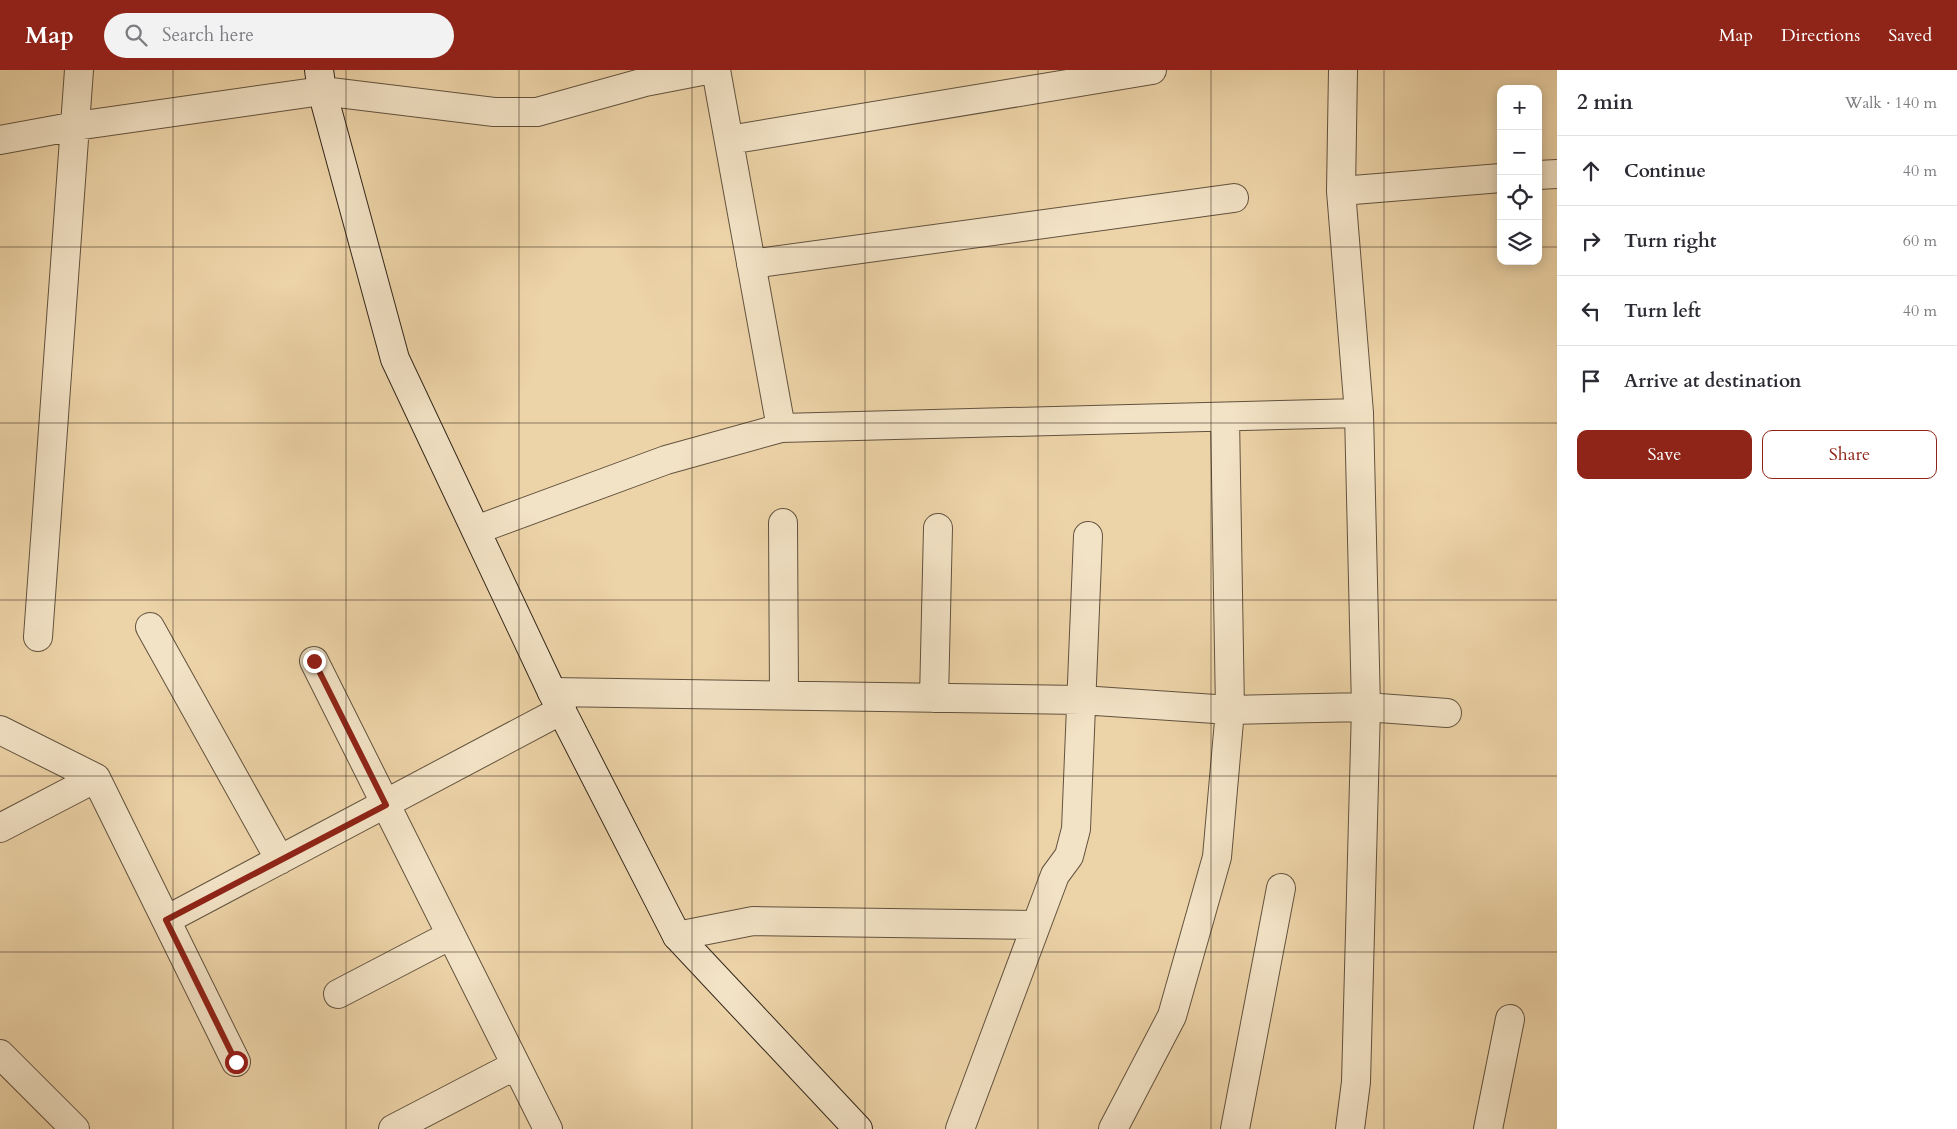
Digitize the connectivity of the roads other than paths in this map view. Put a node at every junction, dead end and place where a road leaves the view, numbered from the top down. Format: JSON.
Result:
{"nodes":[{"id":1,"x":79,"y":70,"type":"edge"},
{"id":2,"x":706,"y":70,"type":"edge"},
{"id":3,"x":716,"y":70,"type":"edge"},
{"id":4,"x":1152,"y":70,"type":"edge"},
{"id":5,"x":1343,"y":70,"type":"edge"},
{"id":6,"x":321,"y":81,"type":"edge"},
{"id":7,"x":1022,"y":81,"type":"edge"},
{"id":8,"x":76,"y":126,"type":"junction"},
{"id":9,"x":0,"y":140,"type":"edge"},
{"id":10,"x":729,"y":140,"type":"junction"},
{"id":11,"x":1557,"y":174,"type":"edge"},
{"id":12,"x":1542,"y":175,"type":"edge"},
{"id":13,"x":1497,"y":178,"type":"edge"},
{"id":14,"x":1342,"y":191,"type":"junction"},
{"id":15,"x":1234,"y":198,"type":"dead end"},
{"id":16,"x":751,"y":264,"type":"junction"},
{"id":17,"x":1359,"y":414,"type":"junction"},
{"id":18,"x":1225,"y":417,"type":"junction"},
{"id":19,"x":781,"y":428,"type":"junction"},
{"id":20,"x":783,"y":523,"type":"dead end"},
{"id":21,"x":938,"y":528,"type":"dead end"},
{"id":22,"x":476,"y":530,"type":"junction"},
{"id":23,"x":1088,"y":536,"type":"dead end"},
{"id":24,"x":150,"y":627,"type":"dead end"},
{"id":25,"x":38,"y":637,"type":"dead end"},
{"id":26,"x":314,"y":661,"type":"dead end"},
{"id":27,"x":784,"y":695,"type":"junction"},
{"id":28,"x":934,"y":698,"type":"junction"},
{"id":29,"x":1081,"y":700,"type":"junction"},
{"id":30,"x":557,"y":701,"type":"junction"},
{"id":31,"x":1366,"y":707,"type":"junction"},
{"id":32,"x":1230,"y":710,"type":"junction"},
{"id":33,"x":1447,"y":713,"type":"dead end"},
{"id":34,"x":0,"y":730,"type":"edge"},
{"id":35,"x":96,"y":778,"type":"junction"},
{"id":36,"x":386,"y":805,"type":"junction"},
{"id":37,"x":0,"y":828,"type":"edge"},
{"id":38,"x":280,"y":860,"type":"junction"},
{"id":39,"x":1281,"y":888,"type":"dead end"},
{"id":40,"x":166,"y":920,"type":"junction"},
{"id":41,"x":1036,"y":925,"type":"junction"},
{"id":42,"x":451,"y":935,"type":"junction"},
{"id":43,"x":677,"y":936,"type":"junction"},
{"id":44,"x":338,"y":994,"type":"dead end"},
{"id":45,"x":1510,"y":1018,"type":"dead end"},
{"id":46,"x":0,"y":1054,"type":"edge"},
{"id":47,"x":236,"y":1062,"type":"dead end"},
{"id":48,"x":516,"y":1064,"type":"junction"},
{"id":49,"x":76,"y":1129,"type":"edge"},
{"id":50,"x":393,"y":1129,"type":"edge"},
{"id":51,"x":548,"y":1129,"type":"edge"},
{"id":52,"x":858,"y":1129,"type":"edge"},
{"id":53,"x":960,"y":1129,"type":"edge"},
{"id":54,"x":1113,"y":1129,"type":"edge"},
{"id":55,"x":1235,"y":1129,"type":"edge"},
{"id":56,"x":1350,"y":1129,"type":"edge"},
{"id":57,"x":1488,"y":1129,"type":"edge"}],
"edges":[{"from":1,"to":8,"type":"street"},
{"from":2,"to":6,"type":"street"},
{"from":3,"to":10,"type":"street"},
{"from":4,"to":7,"type":"street"},
{"from":5,"to":14,"type":"street"},
{"from":6,"to":8,"type":"street"},
{"from":6,"to":22,"type":"street"},
{"from":7,"to":10,"type":"street"},
{"from":8,"to":9,"type":"street"},
{"from":8,"to":25,"type":"street"},
{"from":10,"to":16,"type":"street"},
{"from":11,"to":12,"type":"street"},
{"from":13,"to":14,"type":"street"},
{"from":14,"to":17,"type":"street"},
{"from":15,"to":16,"type":"street"},
{"from":16,"to":19,"type":"street"},
{"from":17,"to":18,"type":"street"},
{"from":17,"to":31,"type":"street"},
{"from":18,"to":19,"type":"street"},
{"from":18,"to":32,"type":"street"},
{"from":19,"to":22,"type":"street"},
{"from":20,"to":27,"type":"street"},
{"from":21,"to":28,"type":"street"},
{"from":22,"to":30,"type":"street"},
{"from":23,"to":29,"type":"street"},
{"from":24,"to":38,"type":"street"},
{"from":26,"to":36,"type":"street"},
{"from":27,"to":28,"type":"street"},
{"from":27,"to":30,"type":"street"},
{"from":28,"to":29,"type":"street"},
{"from":29,"to":32,"type":"street"},
{"from":29,"to":41,"type":"street"},
{"from":30,"to":36,"type":"street"},
{"from":30,"to":43,"type":"street"},
{"from":31,"to":32,"type":"street"},
{"from":31,"to":33,"type":"street"},
{"from":31,"to":56,"type":"street"},
{"from":32,"to":54,"type":"street"},
{"from":34,"to":35,"type":"street"},
{"from":35,"to":37,"type":"street"},
{"from":35,"to":40,"type":"street"},
{"from":36,"to":38,"type":"street"},
{"from":36,"to":42,"type":"street"},
{"from":38,"to":40,"type":"street"},
{"from":39,"to":55,"type":"street"},
{"from":40,"to":47,"type":"street"},
{"from":41,"to":43,"type":"street"},
{"from":41,"to":53,"type":"street"},
{"from":42,"to":44,"type":"street"},
{"from":42,"to":48,"type":"street"},
{"from":43,"to":52,"type":"street"},
{"from":45,"to":57,"type":"street"},
{"from":46,"to":49,"type":"street"},
{"from":48,"to":50,"type":"street"},
{"from":48,"to":51,"type":"street"}]}
